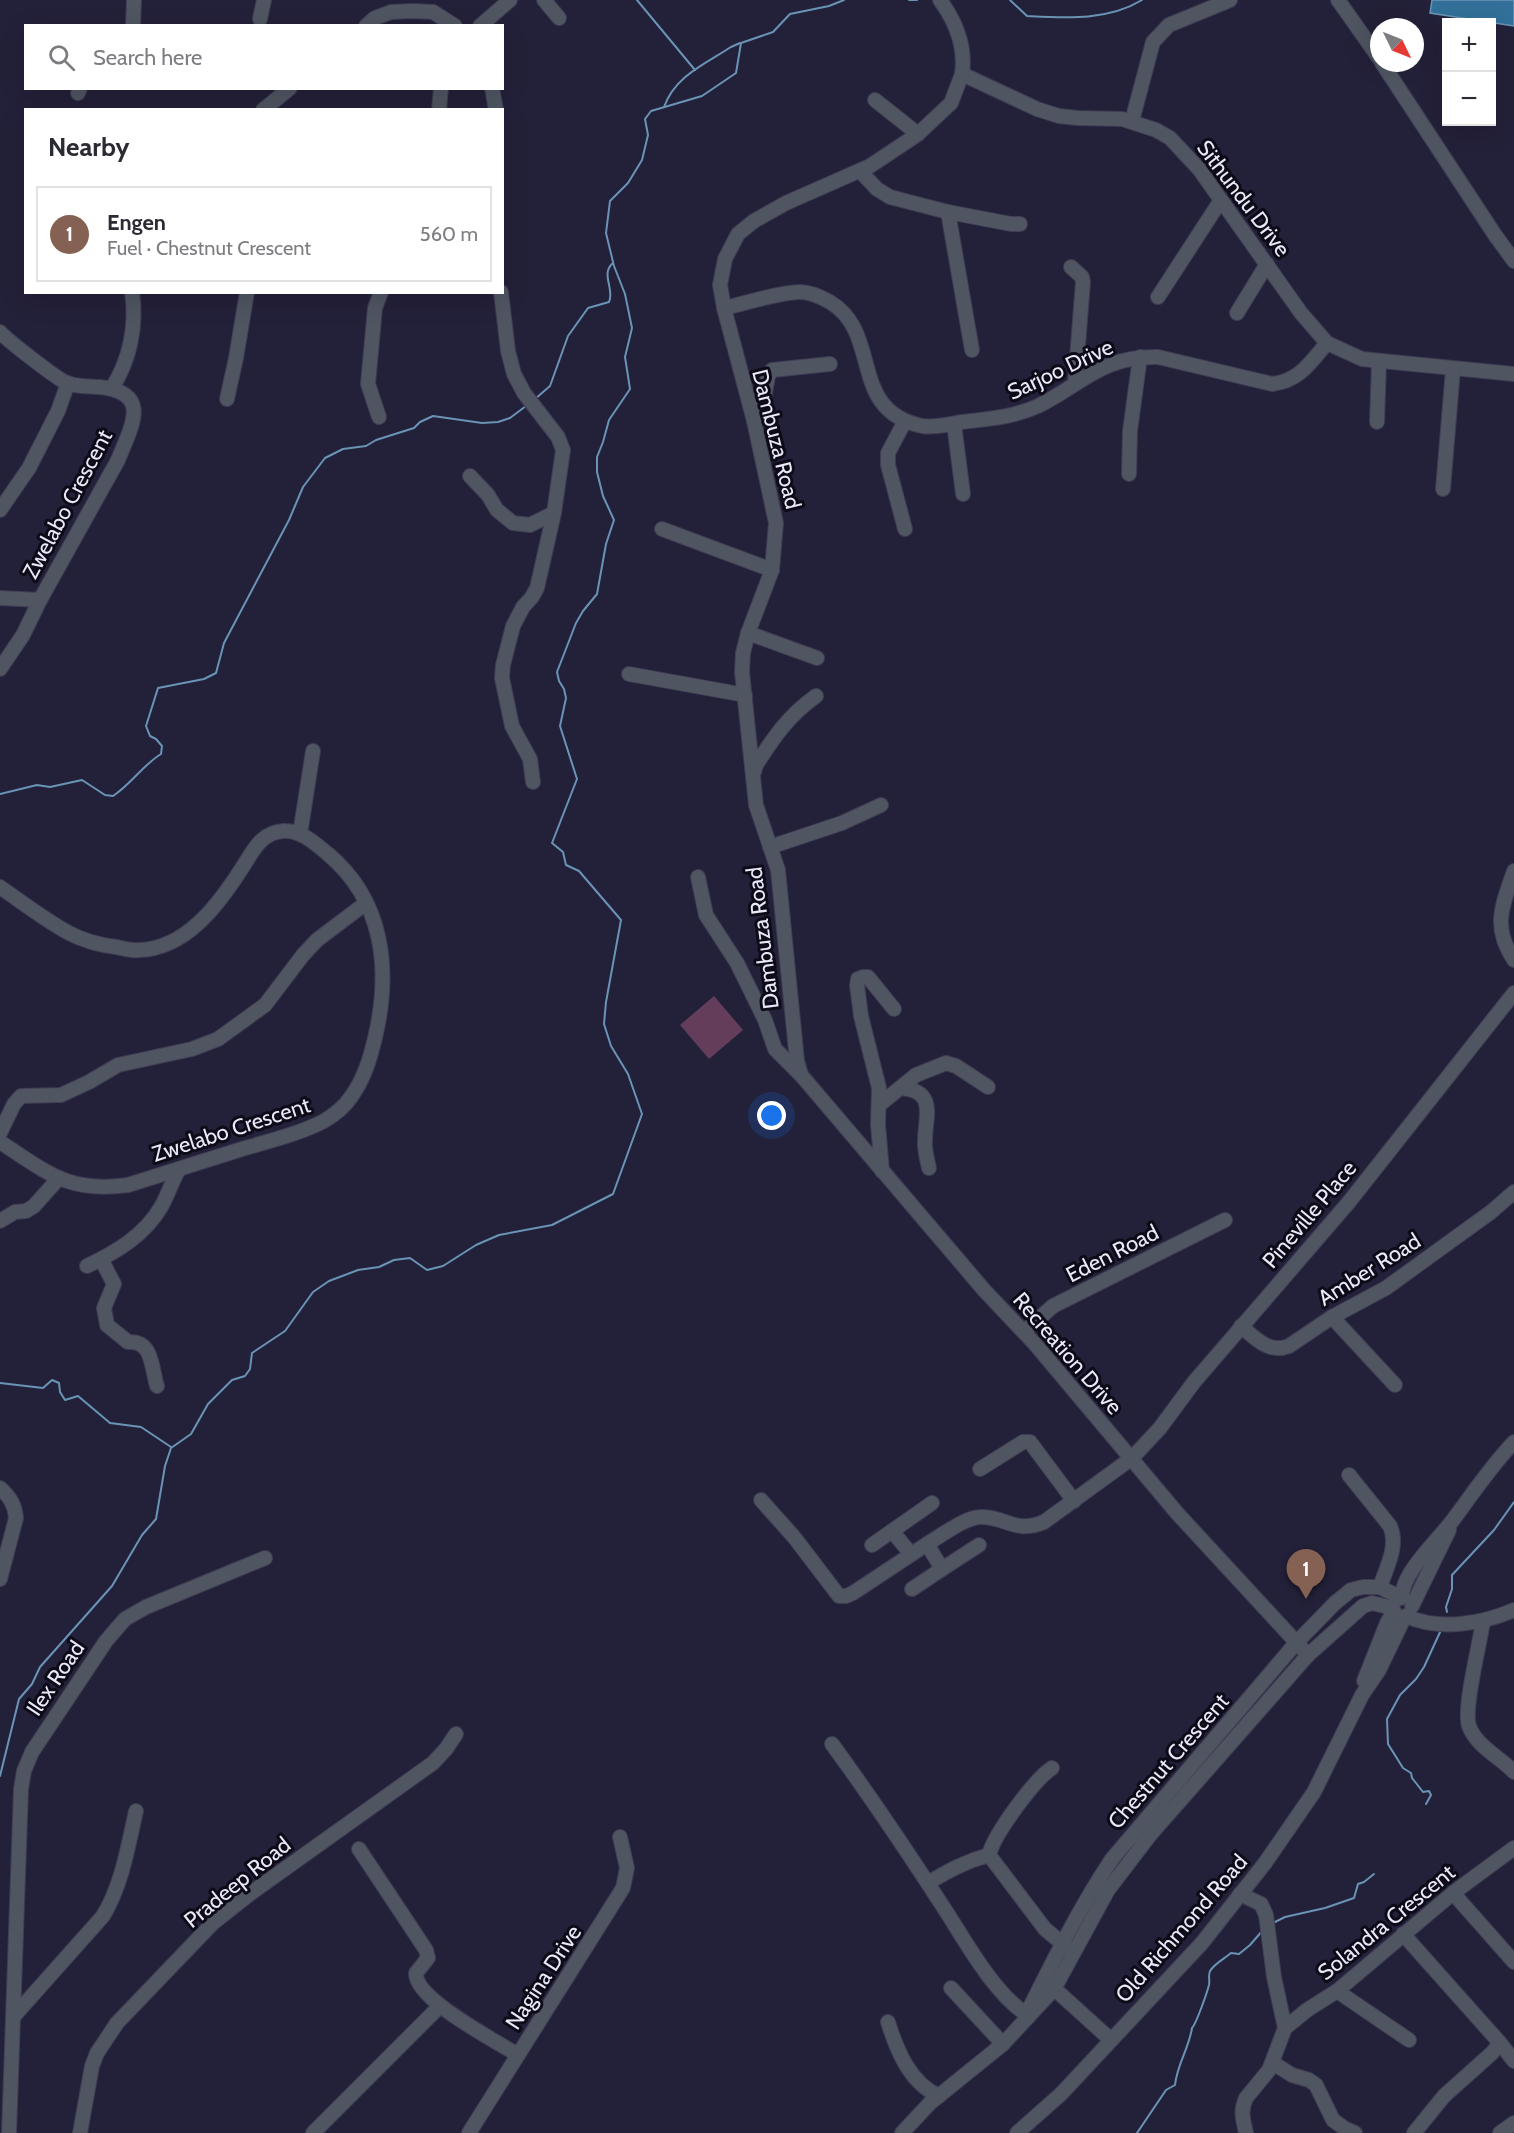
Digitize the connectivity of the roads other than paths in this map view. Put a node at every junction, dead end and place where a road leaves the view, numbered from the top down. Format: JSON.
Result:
{"nodes":[{"id":1,"x":134,"y":0,"type":"edge"},
{"id":2,"x":264,"y":0,"type":"edge"},
{"id":3,"x":510,"y":0,"type":"edge"},
{"id":4,"x":544,"y":0,"type":"edge"},
{"id":5,"x":1230,"y":0,"type":"edge"},
{"id":6,"x":1338,"y":0,"type":"edge"},
{"id":7,"x":943,"y":5,"type":"edge"},
{"id":8,"x":560,"y":18,"type":"dead end"},
{"id":9,"x":260,"y":19,"type":"dead end"},
{"id":10,"x":133,"y":24,"type":"edge"},
{"id":11,"x":368,"y":24,"type":"edge"},
{"id":12,"x":452,"y":24,"type":"edge"},
{"id":13,"x":482,"y":24,"type":"edge"},
{"id":14,"x":1370,"y":45,"type":"edge"},
{"id":15,"x":1388,"y":72,"type":"edge"},
{"id":16,"x":962,"y":74,"type":"junction"},
{"id":17,"x":288,"y":90,"type":"edge"},
{"id":18,"x":441,"y":90,"type":"edge"},
{"id":19,"x":492,"y":90,"type":"edge"},
{"id":20,"x":875,"y":100,"type":"dead end"},
{"id":21,"x":265,"y":108,"type":"edge"},
{"id":22,"x":439,"y":108,"type":"edge"},
{"id":23,"x":496,"y":108,"type":"edge"},
{"id":24,"x":1132,"y":121,"type":"junction"},
{"id":25,"x":918,"y":134,"type":"junction"},
{"id":26,"x":860,"y":171,"type":"junction"},
{"id":27,"x":1221,"y":200,"type":"junction"},
{"id":28,"x":948,"y":212,"type":"junction"},
{"id":29,"x":1020,"y":224,"type":"dead end"},
{"id":30,"x":1514,"y":261,"type":"edge"},
{"id":31,"x":1267,"y":264,"type":"junction"},
{"id":32,"x":1071,"y":267,"type":"dead end"},
{"id":33,"x":132,"y":294,"type":"edge"},
{"id":34,"x":247,"y":294,"type":"edge"},
{"id":35,"x":380,"y":294,"type":"edge"},
{"id":36,"x":501,"y":294,"type":"edge"},
{"id":37,"x":1158,"y":297,"type":"dead end"},
{"id":38,"x":724,"y":308,"type":"junction"},
{"id":39,"x":1237,"y":313,"type":"dead end"},
{"id":40,"x":1,"y":337,"type":"edge"},
{"id":41,"x":1327,"y":343,"type":"junction"},
{"id":42,"x":972,"y":350,"type":"dead end"},
{"id":43,"x":1140,"y":357,"type":"junction"},
{"id":44,"x":1379,"y":362,"type":"junction"},
{"id":45,"x":830,"y":364,"type":"dead end"},
{"id":46,"x":1453,"y":369,"type":"junction"},
{"id":47,"x":1514,"y":374,"type":"edge"},
{"id":48,"x":68,"y":383,"type":"junction"},
{"id":49,"x":1075,"y":383,"type":"junction"},
{"id":50,"x":112,"y":388,"type":"junction"},
{"id":51,"x":227,"y":399,"type":"dead end"},
{"id":52,"x":379,"y":417,"type":"dead end"},
{"id":53,"x":754,"y":421,"type":"junction"},
{"id":54,"x":905,"y":421,"type":"junction"},
{"id":55,"x":1377,"y":422,"type":"dead end"},
{"id":56,"x":954,"y":423,"type":"junction"},
{"id":57,"x":1130,"y":474,"type":"dead end"},
{"id":58,"x":470,"y":476,"type":"dead end"},
{"id":59,"x":1443,"y":489,"type":"dead end"},
{"id":60,"x":963,"y":494,"type":"dead end"},
{"id":61,"x":0,"y":510,"type":"edge"},
{"id":62,"x":554,"y":513,"type":"junction"},
{"id":63,"x":662,"y":529,"type":"dead end"},
{"id":64,"x":905,"y":529,"type":"dead end"},
{"id":65,"x":772,"y":570,"type":"junction"},
{"id":66,"x":0,"y":598,"type":"edge"},
{"id":67,"x":40,"y":600,"type":"junction"},
{"id":68,"x":748,"y":633,"type":"junction"},
{"id":69,"x":817,"y":658,"type":"dead end"},
{"id":70,"x":0,"y":669,"type":"edge"},
{"id":71,"x":629,"y":674,"type":"dead end"},
{"id":72,"x":745,"y":695,"type":"junction"},
{"id":73,"x":816,"y":696,"type":"dead end"},
{"id":74,"x":313,"y":751,"type":"dead end"},
{"id":75,"x":753,"y":781,"type":"junction"},
{"id":76,"x":532,"y":782,"type":"dead end"},
{"id":77,"x":881,"y":805,"type":"dead end"},
{"id":78,"x":300,"y":834,"type":"junction"},
{"id":79,"x":770,"y":847,"type":"junction"},
{"id":80,"x":1514,"y":871,"type":"edge"},
{"id":81,"x":698,"y":877,"type":"dead end"},
{"id":82,"x":0,"y":887,"type":"edge"},
{"id":83,"x":366,"y":903,"type":"junction"},
{"id":84,"x":1514,"y":960,"type":"edge"},
{"id":85,"x":1514,"y":993,"type":"edge"},
{"id":86,"x":894,"y":1009,"type":"dead end"},
{"id":87,"x":801,"y":1076,"type":"junction"},
{"id":88,"x":988,"y":1087,"type":"dead end"},
{"id":89,"x":901,"y":1088,"type":"junction"},
{"id":90,"x":879,"y":1105,"type":"junction"},
{"id":91,"x":0,"y":1133,"type":"edge"},
{"id":92,"x":0,"y":1142,"type":"edge"},
{"id":93,"x":929,"y":1168,"type":"dead end"},
{"id":94,"x":179,"y":1169,"type":"junction"},
{"id":95,"x":882,"y":1171,"type":"junction"},
{"id":96,"x":60,"y":1178,"type":"junction"},
{"id":97,"x":1514,"y":1192,"type":"edge"},
{"id":98,"x":1225,"y":1220,"type":"dead end"},
{"id":99,"x":0,"y":1221,"type":"edge"},
{"id":100,"x":101,"y":1259,"type":"junction"},
{"id":101,"x":87,"y":1266,"type":"dead end"},
{"id":102,"x":1332,"y":1317,"type":"junction"},
{"id":103,"x":1241,"y":1326,"type":"junction"},
{"id":104,"x":1024,"y":1332,"type":"junction"},
{"id":105,"x":1395,"y":1385,"type":"dead end"},
{"id":106,"x":157,"y":1386,"type":"dead end"},
{"id":107,"x":1514,"y":1442,"type":"edge"},
{"id":108,"x":1132,"y":1458,"type":"junction"},
{"id":109,"x":980,"y":1469,"type":"dead end"},
{"id":110,"x":1349,"y":1475,"type":"dead end"},
{"id":111,"x":1,"y":1489,"type":"edge"},
{"id":112,"x":761,"y":1500,"type":"dead end"},
{"id":113,"x":1074,"y":1501,"type":"junction"},
{"id":114,"x":932,"y":1503,"type":"dead end"},
{"id":115,"x":892,"y":1531,"type":"junction"},
{"id":116,"x":927,"y":1544,"type":"junction"},
{"id":117,"x":872,"y":1545,"type":"dead end"},
{"id":118,"x":979,"y":1545,"type":"dead end"},
{"id":119,"x":911,"y":1554,"type":"junction"},
{"id":120,"x":265,"y":1558,"type":"dead end"},
{"id":121,"x":942,"y":1569,"type":"junction"},
{"id":122,"x":0,"y":1579,"type":"edge"},
{"id":123,"x":1380,"y":1587,"type":"junction"},
{"id":124,"x":912,"y":1588,"type":"dead end"},
{"id":125,"x":1403,"y":1608,"type":"junction"},
{"id":126,"x":1514,"y":1610,"type":"edge"},
{"id":127,"x":1483,"y":1621,"type":"junction"},
{"id":128,"x":1296,"y":1643,"type":"junction"},
{"id":129,"x":1308,"y":1654,"type":"junction"},
{"id":130,"x":456,"y":1734,"type":"dead end"},
{"id":131,"x":832,"y":1744,"type":"dead end"},
{"id":132,"x":1052,"y":1768,"type":"dead end"},
{"id":133,"x":1514,"y":1772,"type":"edge"},
{"id":134,"x":136,"y":1811,"type":"dead end"},
{"id":135,"x":620,"y":1837,"type":"dead end"},
{"id":136,"x":1514,"y":1848,"type":"edge"},
{"id":137,"x":358,"y":1849,"type":"dead end"},
{"id":138,"x":989,"y":1855,"type":"junction"},
{"id":139,"x":928,"y":1883,"type":"junction"},
{"id":140,"x":1453,"y":1893,"type":"junction"},
{"id":141,"x":1240,"y":1894,"type":"junction"},
{"id":142,"x":1403,"y":1934,"type":"junction"},
{"id":143,"x":1068,"y":1948,"type":"junction"},
{"id":144,"x":1514,"y":1962,"type":"edge"},
{"id":145,"x":1049,"y":1984,"type":"junction"},
{"id":146,"x":951,"y":1988,"type":"dead end"},
{"id":147,"x":1337,"y":1991,"type":"junction"},
{"id":148,"x":440,"y":2006,"type":"junction"},
{"id":149,"x":14,"y":2016,"type":"junction"},
{"id":150,"x":1025,"y":2019,"type":"junction"},
{"id":151,"x":888,"y":2022,"type":"dead end"},
{"id":152,"x":1285,"y":2028,"type":"junction"},
{"id":153,"x":1111,"y":2040,"type":"junction"},
{"id":154,"x":1409,"y":2040,"type":"dead end"},
{"id":155,"x":1500,"y":2043,"type":"junction"},
{"id":156,"x":1003,"y":2044,"type":"junction"},
{"id":157,"x":518,"y":2055,"type":"junction"},
{"id":158,"x":1514,"y":2061,"type":"edge"},
{"id":159,"x":1273,"y":2063,"type":"junction"},
{"id":160,"x":939,"y":2096,"type":"junction"},
{"id":161,"x":1243,"y":2119,"type":"junction"},
{"id":162,"x":1514,"y":2123,"type":"edge"},
{"id":163,"x":9,"y":2133,"type":"edge"},
{"id":164,"x":80,"y":2133,"type":"edge"},
{"id":165,"x":313,"y":2133,"type":"edge"},
{"id":166,"x":469,"y":2133,"type":"edge"},
{"id":167,"x":902,"y":2133,"type":"edge"},
{"id":168,"x":1017,"y":2133,"type":"edge"},
{"id":169,"x":1236,"y":2133,"type":"edge"},
{"id":170,"x":1246,"y":2133,"type":"edge"},
{"id":171,"x":1355,"y":2133,"type":"edge"},
{"id":172,"x":1414,"y":2133,"type":"edge"},
{"id":173,"x":1500,"y":2133,"type":"edge"}],
"edges":[{"from":1,"to":10,"type":"street"},
{"from":2,"to":9,"type":"street"},
{"from":3,"to":13,"type":"street"},
{"from":4,"to":8,"type":"street"},
{"from":5,"to":24,"type":"street"},
{"from":6,"to":14,"type":"street"},
{"from":7,"to":16,"type":"street"},
{"from":11,"to":12,"type":"street"},
{"from":15,"to":30,"type":"street"},
{"from":16,"to":24,"type":"street","name":"Sithundu Drive"},
{"from":16,"to":25,"type":"street","name":"Dambuza Road"},
{"from":17,"to":21,"type":"street"},
{"from":18,"to":22,"type":"street"},
{"from":19,"to":23,"type":"street"},
{"from":20,"to":25,"type":"street"},
{"from":24,"to":27,"type":"street","name":"Sithundu Drive"},
{"from":25,"to":26,"type":"street","name":"Dambuza Road"},
{"from":26,"to":28,"type":"street"},
{"from":26,"to":38,"type":"street","name":"Dambuza Road"},
{"from":27,"to":31,"type":"street","name":"Sithundu Drive"},
{"from":27,"to":37,"type":"street"},
{"from":28,"to":29,"type":"street"},
{"from":28,"to":42,"type":"street"},
{"from":31,"to":39,"type":"street"},
{"from":31,"to":41,"type":"street","name":"Sithundu Drive"},
{"from":32,"to":49,"type":"street"},
{"from":33,"to":50,"type":"street"},
{"from":34,"to":51,"type":"street"},
{"from":35,"to":52,"type":"street"},
{"from":36,"to":62,"type":"street"},
{"from":38,"to":53,"type":"street","name":"Dambuza Road"},
{"from":38,"to":54,"type":"street","name":"Sarjoo Drive"},
{"from":40,"to":48,"type":"street"},
{"from":41,"to":43,"type":"street","name":"Sarjoo Drive"},
{"from":41,"to":44,"type":"street","name":"Sithundu Drive"},
{"from":43,"to":49,"type":"street","name":"Sarjoo Drive"},
{"from":43,"to":57,"type":"street"},
{"from":44,"to":46,"type":"street","name":"Sithundu Drive"},
{"from":44,"to":55,"type":"street"},
{"from":45,"to":53,"type":"street"},
{"from":46,"to":47,"type":"street","name":"Sithundu Drive"},
{"from":46,"to":59,"type":"street"},
{"from":48,"to":50,"type":"street"},
{"from":48,"to":61,"type":"street"},
{"from":49,"to":56,"type":"street","name":"Sarjoo Drive"},
{"from":50,"to":67,"type":"street","name":"Zwelabo Crescent"},
{"from":53,"to":65,"type":"street","name":"Dambuza Road"},
{"from":54,"to":56,"type":"street","name":"Sarjoo Drive"},
{"from":54,"to":64,"type":"street"},
{"from":56,"to":60,"type":"street"},
{"from":58,"to":62,"type":"street"},
{"from":62,"to":76,"type":"street"},
{"from":63,"to":65,"type":"street"},
{"from":65,"to":68,"type":"street","name":"Dambuza Road"},
{"from":66,"to":67,"type":"street"},
{"from":67,"to":70,"type":"street","name":"Zwelabo Crescent"},
{"from":68,"to":69,"type":"street"},
{"from":68,"to":72,"type":"street","name":"Dambuza Road"},
{"from":71,"to":72,"type":"street"},
{"from":72,"to":75,"type":"street","name":"Dambuza Road"},
{"from":73,"to":75,"type":"street"},
{"from":74,"to":78,"type":"street"},
{"from":75,"to":79,"type":"street","name":"Dambuza Road"},
{"from":77,"to":79,"type":"street"},
{"from":78,"to":82,"type":"street"},
{"from":78,"to":83,"type":"street","name":"Zwelabo Crescent"},
{"from":79,"to":87,"type":"street","name":"Dambuza Road"},
{"from":80,"to":84,"type":"street"},
{"from":81,"to":87,"type":"street","name":"Recreation Drive"},
{"from":83,"to":91,"type":"street"},
{"from":83,"to":94,"type":"street","name":"Zwelabo Crescent"},
{"from":85,"to":103,"type":"street","name":"Pineville Place"},
{"from":86,"to":90,"type":"street"},
{"from":87,"to":95,"type":"street","name":"Recreation Drive"},
{"from":88,"to":89,"type":"street"},
{"from":89,"to":90,"type":"street"},
{"from":89,"to":93,"type":"street"},
{"from":90,"to":95,"type":"street"},
{"from":92,"to":96,"type":"street","name":"Zwelabo Crescent"},
{"from":94,"to":96,"type":"street","name":"Zwelabo Crescent"},
{"from":94,"to":100,"type":"street"},
{"from":95,"to":104,"type":"street","name":"Recreation Drive"},
{"from":96,"to":99,"type":"street"},
{"from":97,"to":102,"type":"street","name":"Amber Road"},
{"from":98,"to":104,"type":"street","name":"Eden Road"},
{"from":100,"to":101,"type":"street"},
{"from":100,"to":106,"type":"street"},
{"from":102,"to":103,"type":"street","name":"Amber Road"},
{"from":102,"to":105,"type":"street"},
{"from":103,"to":108,"type":"street","name":"Pineville Place"},
{"from":104,"to":108,"type":"street","name":"Recreation Drive"},
{"from":107,"to":125,"type":"street","name":"Old Richmond Road"},
{"from":108,"to":113,"type":"street","name":"Pineville Place"},
{"from":108,"to":128,"type":"street","name":"Recreation Drive"},
{"from":109,"to":113,"type":"street"},
{"from":110,"to":123,"type":"street"},
{"from":111,"to":122,"type":"street"},
{"from":112,"to":119,"type":"street","name":"Pineville Place"},
{"from":113,"to":116,"type":"street","name":"Pineville Place"},
{"from":114,"to":115,"type":"street"},
{"from":115,"to":117,"type":"street"},
{"from":115,"to":119,"type":"street"},
{"from":116,"to":119,"type":"street","name":"Pineville Place"},
{"from":116,"to":121,"type":"street"},
{"from":118,"to":121,"type":"street"},
{"from":120,"to":149,"type":"street","name":"Ilex Road"},
{"from":121,"to":124,"type":"street"},
{"from":123,"to":125,"type":"street"},
{"from":123,"to":128,"type":"street","name":"Chestnut Crescent"},
{"from":125,"to":127,"type":"street"},
{"from":125,"to":129,"type":"street","name":"Chestnut Crescent"},
{"from":125,"to":141,"type":"street","name":"Old Richmond Road"},
{"from":126,"to":127,"type":"street"},
{"from":127,"to":133,"type":"street"},
{"from":128,"to":129,"type":"street","name":"Recreation Drive"},
{"from":128,"to":143,"type":"street","name":"Chestnut Crescent"},
{"from":129,"to":143,"type":"street","name":"Chestnut Crescent"},
{"from":130,"to":164,"type":"street","name":"Pradeep Road"},
{"from":131,"to":139,"type":"street"},
{"from":132,"to":138,"type":"street"},
{"from":134,"to":149,"type":"street"},
{"from":135,"to":157,"type":"street","name":"Nagina Drive"},
{"from":136,"to":140,"type":"street","name":"Solandra Crescent"},
{"from":137,"to":148,"type":"street"},
{"from":138,"to":139,"type":"street"},
{"from":138,"to":143,"type":"street"},
{"from":139,"to":150,"type":"street"},
{"from":140,"to":142,"type":"street","name":"Solandra Crescent"},
{"from":140,"to":144,"type":"street"},
{"from":141,"to":152,"type":"street"},
{"from":141,"to":153,"type":"street","name":"Old Richmond Road"},
{"from":142,"to":147,"type":"street","name":"Solandra Crescent"},
{"from":142,"to":155,"type":"street"},
{"from":143,"to":145,"type":"street","name":"Chestnut Crescent"},
{"from":145,"to":150,"type":"street","name":"Chestnut Crescent"},
{"from":145,"to":153,"type":"street"},
{"from":146,"to":156,"type":"street"},
{"from":147,"to":152,"type":"street","name":"Solandra Crescent"},
{"from":147,"to":154,"type":"street"},
{"from":148,"to":157,"type":"street"},
{"from":148,"to":165,"type":"street"},
{"from":149,"to":163,"type":"street","name":"Ilex Road"},
{"from":150,"to":156,"type":"street","name":"Chestnut Crescent"},
{"from":151,"to":160,"type":"street"},
{"from":152,"to":159,"type":"street"},
{"from":153,"to":168,"type":"street","name":"Old Richmond Road"},
{"from":155,"to":158,"type":"street"},
{"from":155,"to":172,"type":"street"},
{"from":156,"to":160,"type":"street","name":"Chestnut Crescent"},
{"from":157,"to":166,"type":"street","name":"Nagina Drive"},
{"from":159,"to":161,"type":"street"},
{"from":159,"to":171,"type":"street"},
{"from":160,"to":167,"type":"street","name":"Chestnut Crescent"},
{"from":161,"to":169,"type":"street"},
{"from":161,"to":170,"type":"street"},
{"from":162,"to":173,"type":"street"}]}
